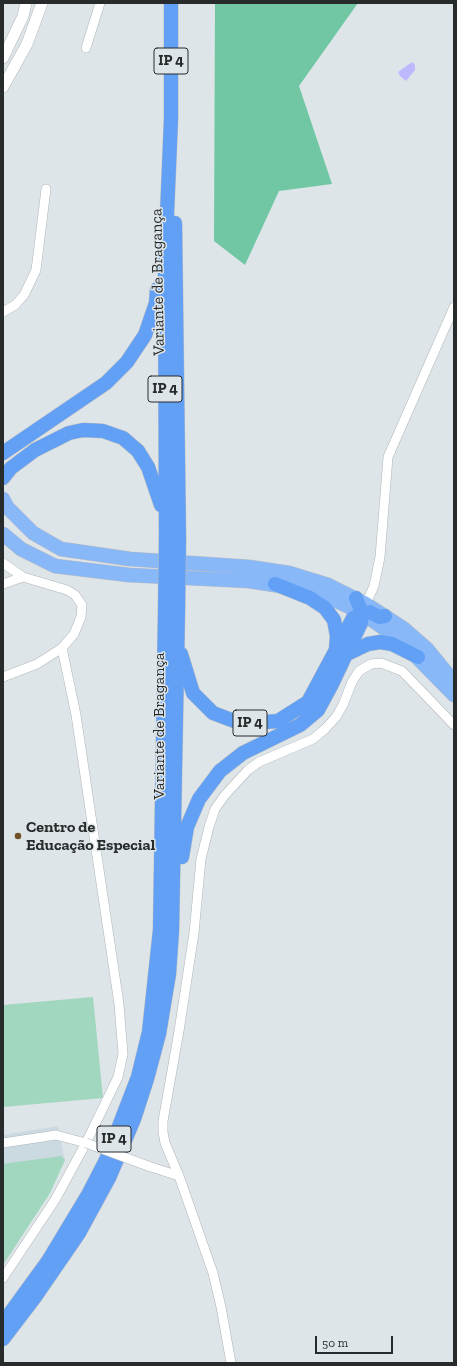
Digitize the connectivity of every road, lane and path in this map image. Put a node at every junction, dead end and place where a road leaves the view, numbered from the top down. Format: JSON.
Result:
{"nodes":[{"id":1,"x":26,"y":3,"type":"edge"},
{"id":2,"x":42,"y":3,"type":"edge"},
{"id":3,"x":100,"y":3,"type":"edge"},
{"id":4,"x":172,"y":3,"type":"edge"},
{"id":5,"x":86,"y":48,"type":"dead end"},
{"id":6,"x":3,"y":58,"type":"edge"},
{"id":7,"x":3,"y":87,"type":"edge"},
{"id":8,"x":171,"y":119,"type":"junction"},
{"id":9,"x":46,"y":189,"type":"dead end"},
{"id":10,"x":164,"y":262,"type":"junction"},
{"id":11,"x":454,"y":307,"type":"edge"},
{"id":12,"x":3,"y":312,"type":"edge"},
{"id":13,"x":3,"y":454,"type":"edge"},
{"id":14,"x":3,"y":478,"type":"edge"},
{"id":15,"x":3,"y":499,"type":"edge"},
{"id":16,"x":165,"y":516,"type":"junction"},
{"id":17,"x":3,"y":534,"type":"edge"},
{"id":18,"x":172,"y":538,"type":"junction"},
{"id":19,"x":3,"y":563,"type":"edge"},
{"id":20,"x":23,"y":577,"type":"junction"},
{"id":21,"x":3,"y":584,"type":"edge"},
{"id":22,"x":275,"y":584,"type":"junction"},
{"id":23,"x":361,"y":605,"type":"junction"},
{"id":24,"x":171,"y":611,"type":"junction"},
{"id":25,"x":385,"y":616,"type":"joint"},
{"id":26,"x":176,"y":641,"type":"junction"},
{"id":27,"x":62,"y":648,"type":"junction"},
{"id":28,"x":342,"y":652,"type":"junction"},
{"id":29,"x":418,"y":657,"type":"junction"},
{"id":30,"x":3,"y":677,"type":"edge"},
{"id":31,"x":454,"y":682,"type":"edge"},
{"id":32,"x":454,"y":695,"type":"edge"},
{"id":33,"x":454,"y":725,"type":"edge"},
{"id":34,"x":174,"y":878,"type":"junction"},
{"id":35,"x":3,"y":1143,"type":"edge"},
{"id":36,"x":86,"y":1143,"type":"junction"},
{"id":37,"x":179,"y":1176,"type":"junction"},
{"id":38,"x":3,"y":1278,"type":"edge"},
{"id":39,"x":3,"y":1323,"type":"edge"},
{"id":40,"x":3,"y":1339,"type":"edge"},
{"id":41,"x":231,"y":1363,"type":"edge"}],
"edges":[{"from":1,"to":6,"type":"street"},
{"from":2,"to":7,"type":"street"},
{"from":3,"to":5,"type":"street"},
{"from":4,"to":8,"type":"highway","name":"Variante de Bragança","number":"IP 4"},
{"from":8,"to":10,"type":"highway","name":"Variante de Bragança","number":"IP 4"},
{"from":8,"to":18,"type":"highway","name":"Variante de Bragança","number":"IP 4"},
{"from":9,"to":12,"type":"street"},
{"from":10,"to":13,"type":"highway"},
{"from":10,"to":16,"type":"highway","name":"Variante de Bragança","number":"IP 4"},
{"from":11,"to":23,"type":"street"},
{"from":14,"to":16,"type":"highway"},
{"from":15,"to":23,"type":"main road"},
{"from":16,"to":18,"type":"highway","name":"Variante de Bragança","number":"IP 4"},
{"from":17,"to":22,"type":"main road"},
{"from":18,"to":24,"type":"highway","name":"Variante de Bragança","number":"IP 4","bridge":true},
{"from":19,"to":20,"type":"street"},
{"from":20,"to":21,"type":"street"},
{"from":20,"to":27,"type":"street"},
{"from":22,"to":23,"type":"main road"},
{"from":22,"to":28,"type":"highway","number":"IP 4"},
{"from":23,"to":25,"type":"highway"},
{"from":23,"to":28,"type":"highway","number":"IP 4"},
{"from":23,"to":29,"type":"main road"},
{"from":24,"to":26,"type":"highway","name":"Variante de Bragança","number":"IP 4"},
{"from":24,"to":39,"type":"highway","name":"Variante de Bragança","number":"IP 4"},
{"from":25,"to":31,"type":"main road"},
{"from":26,"to":28,"type":"highway","number":"IP 4"},
{"from":26,"to":34,"type":"highway","name":"Variante de Bragança","number":"IP 4"},
{"from":27,"to":30,"type":"street"},
{"from":27,"to":36,"type":"street"},
{"from":28,"to":29,"type":"highway"},
{"from":28,"to":34,"type":"highway"},
{"from":29,"to":32,"type":"main road"},
{"from":33,"to":37,"type":"street"},
{"from":34,"to":40,"type":"highway","name":"Variante de Bragança","number":"IP 4"},
{"from":35,"to":36,"type":"street"},
{"from":36,"to":37,"type":"street","bridge":true},
{"from":36,"to":38,"type":"street"},
{"from":37,"to":41,"type":"street"}]}
